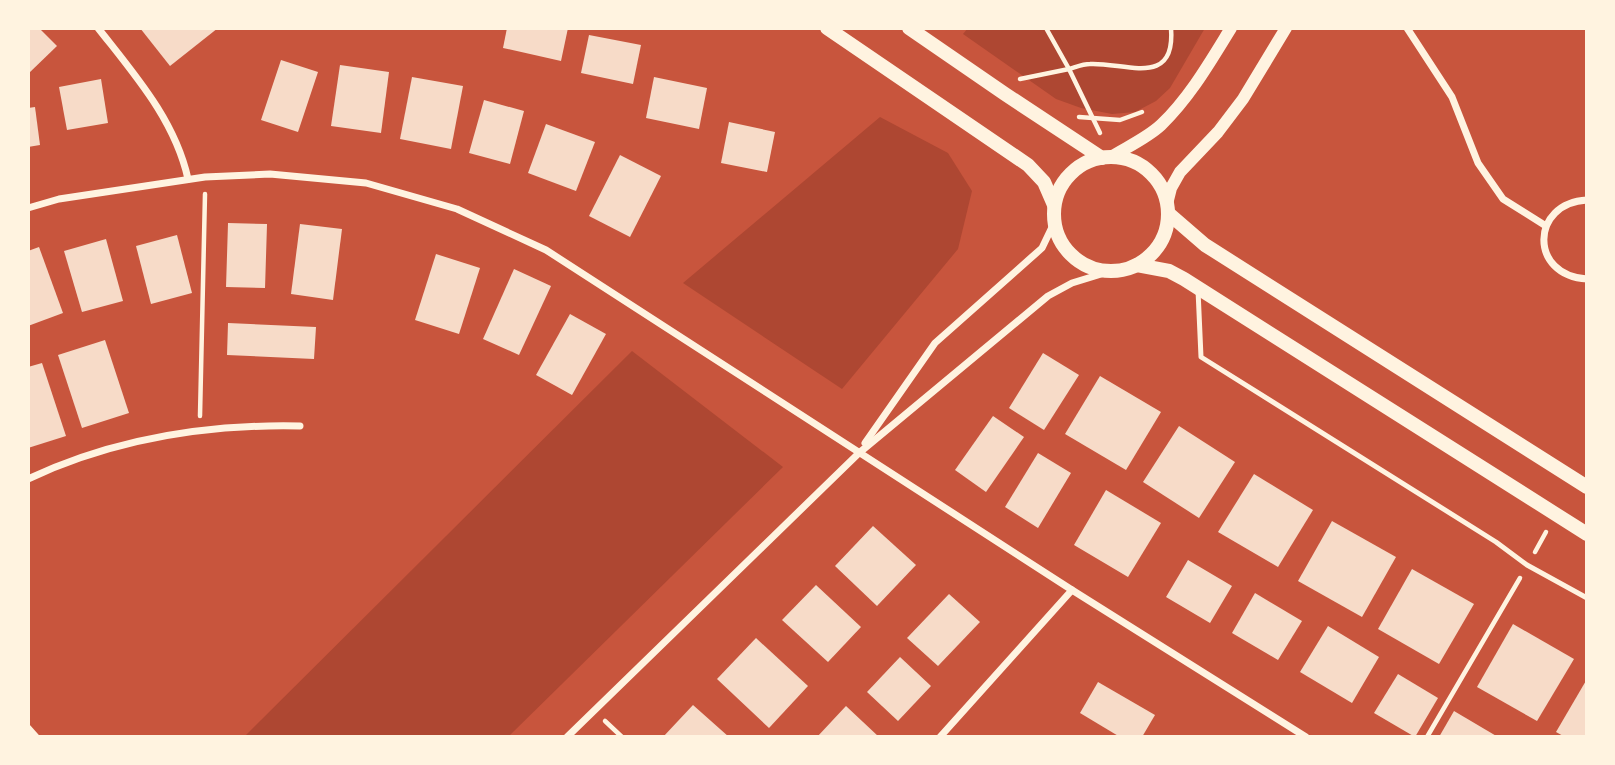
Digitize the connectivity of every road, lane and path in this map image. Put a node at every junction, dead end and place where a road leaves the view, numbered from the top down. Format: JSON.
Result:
{"nodes":[{"id":1,"x":97,"y":28,"type":"edge"},
{"id":2,"x":827,"y":28,"type":"edge"},
{"id":3,"x":909,"y":28,"type":"edge"},
{"id":4,"x":1046,"y":28,"type":"edge"},
{"id":5,"x":1171,"y":28,"type":"edge"},
{"id":6,"x":1231,"y":28,"type":"edge"},
{"id":7,"x":1286,"y":28,"type":"edge"},
{"id":8,"x":1407,"y":28,"type":"edge"},
{"id":9,"x":1069,"y":69,"type":"junction"},
{"id":10,"x":992,"y":85,"type":"junction"},
{"id":11,"x":1152,"y":109,"type":"dead end"},
{"id":12,"x":1069,"y":116,"type":"dead end"},
{"id":13,"x":1094,"y":118,"type":"junction"},
{"id":14,"x":1106,"y":157,"type":"junction"},
{"id":15,"x":205,"y":177,"type":"junction"},
{"id":16,"x":188,"y":179,"type":"junction"},
{"id":17,"x":1587,"y":200,"type":"edge"},
{"id":18,"x":1054,"y":205,"type":"junction"},
{"id":19,"x":28,"y":208,"type":"edge"},
{"id":20,"x":1168,"y":209,"type":"junction"},
{"id":21,"x":1054,"y":223,"type":"junction"},
{"id":22,"x":1546,"y":226,"type":"junction"},
{"id":23,"x":1137,"y":265,"type":"junction"},
{"id":24,"x":1111,"y":271,"type":"junction"},
{"id":25,"x":1587,"y":279,"type":"edge"},
{"id":26,"x":1198,"y":287,"type":"junction"},
{"id":27,"x":300,"y":426,"type":"dead end"},
{"id":28,"x":199,"y":430,"type":"junction"},
{"id":29,"x":859,"y":453,"type":"junction"},
{"id":30,"x":28,"y":479,"type":"edge"},
{"id":31,"x":1587,"y":487,"type":"edge"},
{"id":32,"x":1557,"y":514,"type":"junction"},
{"id":33,"x":1587,"y":534,"type":"edge"},
{"id":34,"x":1527,"y":565,"type":"junction"},
{"id":35,"x":1072,"y":590,"type":"junction"},
{"id":36,"x":1587,"y":598,"type":"edge"},
{"id":37,"x":28,"y":728,"type":"edge"},
{"id":38,"x":36,"y":737,"type":"edge"},
{"id":39,"x":567,"y":737,"type":"edge"},
{"id":40,"x":940,"y":737,"type":"edge"},
{"id":41,"x":1306,"y":737,"type":"edge"},
{"id":42,"x":1427,"y":737,"type":"edge"}],
"edges":[{"from":1,"to":16,"type":"street"},
{"from":2,"to":18,"type":"main road"},
{"from":3,"to":10,"type":"main road"},
{"from":4,"to":9,"type":"path"},
{"from":5,"to":9,"type":"path"},
{"from":6,"to":14,"type":"street"},
{"from":7,"to":20,"type":"street"},
{"from":8,"to":22,"type":"street"},
{"from":9,"to":10,"type":"path"},
{"from":9,"to":13,"type":"path"},
{"from":10,"to":14,"type":"main road"},
{"from":11,"to":13,"type":"path"},
{"from":12,"to":13,"type":"path"},
{"from":13,"to":14,"type":"path"},
{"from":14,"to":18,"type":"main road"},
{"from":14,"to":20,"type":"main road"},
{"from":15,"to":16,"type":"street"},
{"from":15,"to":28,"type":"path"},
{"from":15,"to":29,"type":"street"},
{"from":16,"to":19,"type":"street"},
{"from":17,"to":22,"type":"street"},
{"from":18,"to":21,"type":"main road"},
{"from":20,"to":23,"type":"main road"},
{"from":20,"to":31,"type":"main road"},
{"from":21,"to":24,"type":"main road"},
{"from":21,"to":29,"type":"street"},
{"from":22,"to":25,"type":"street"},
{"from":23,"to":24,"type":"main road"},
{"from":23,"to":26,"type":"main road"},
{"from":24,"to":29,"type":"street"},
{"from":26,"to":32,"type":"main road"},
{"from":26,"to":34,"type":"lane"},
{"from":27,"to":28,"type":"street"},
{"from":28,"to":30,"type":"street"},
{"from":29,"to":35,"type":"street"},
{"from":29,"to":39,"type":"street"},
{"from":32,"to":33,"type":"main road"},
{"from":32,"to":34,"type":"path"},
{"from":34,"to":36,"type":"lane"},
{"from":34,"to":42,"type":"path"},
{"from":35,"to":40,"type":"street"},
{"from":35,"to":41,"type":"street"},
{"from":37,"to":38,"type":"street"}]}
